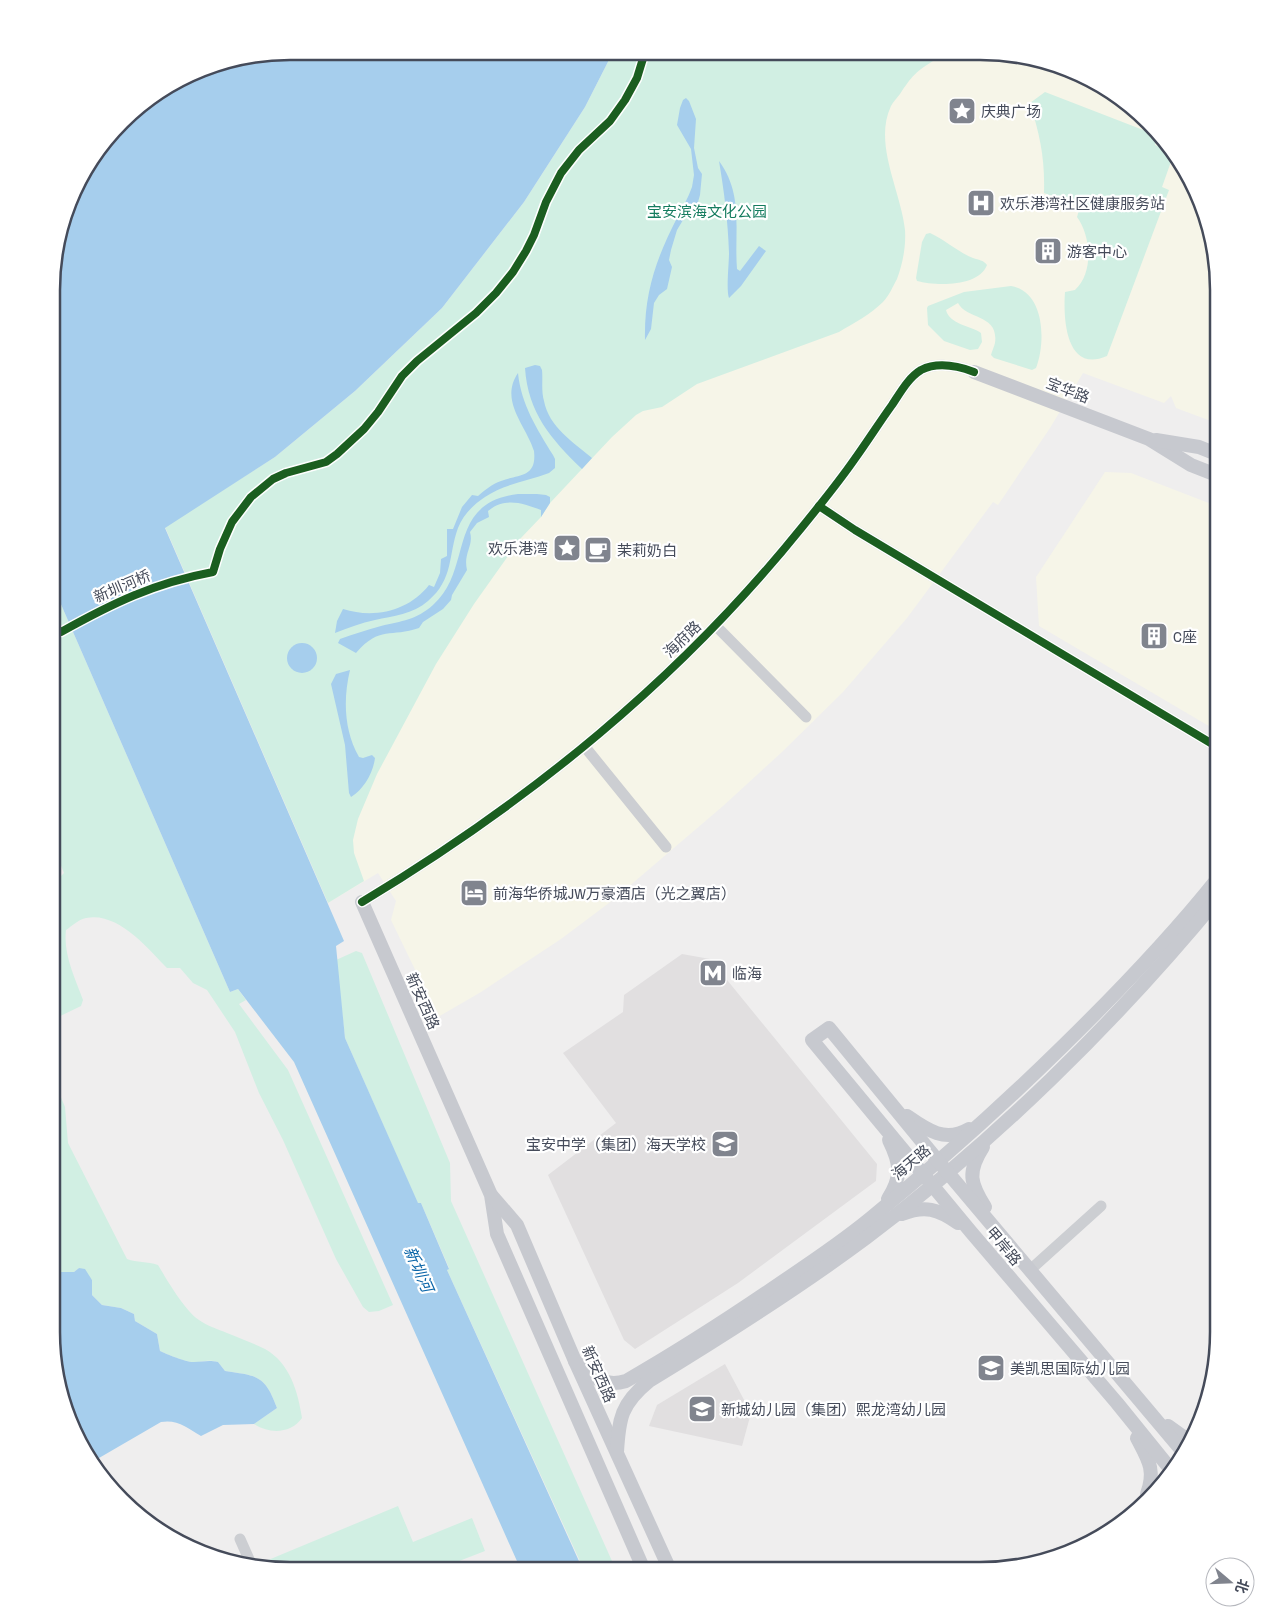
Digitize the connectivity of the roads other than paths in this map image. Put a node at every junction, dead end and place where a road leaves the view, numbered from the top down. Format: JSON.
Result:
{"nodes":[{"id":1,"x":974,"y":372,"type":"joint"},
{"id":2,"x":1149,"y":439,"type":"junction"},
{"id":3,"x":1210,"y":451,"type":"edge"},
{"id":4,"x":1210,"y":472,"type":"edge"},
{"id":5,"x":819,"y":506,"type":"junction"},
{"id":6,"x":716,"y":626,"type":"junction"},
{"id":7,"x":806,"y":717,"type":"dead end"},
{"id":8,"x":1210,"y":743,"type":"edge"},
{"id":9,"x":585,"y":747,"type":"junction"},
{"id":10,"x":666,"y":847,"type":"dead end"},
{"id":11,"x":1210,"y":889,"type":"edge"},
{"id":12,"x":362,"y":902,"type":"joint"},
{"id":13,"x":1210,"y":907,"type":"edge"},
{"id":14,"x":892,"y":1105,"type":"junction"},
{"id":15,"x":987,"y":1119,"type":"junction"},
{"id":16,"x":878,"y":1120,"type":"junction"},
{"id":17,"x":1001,"y":1126,"type":"junction"},
{"id":18,"x":938,"y":1161,"type":"junction"},
{"id":19,"x":947,"y":1172,"type":"junction"},
{"id":20,"x":923,"y":1174,"type":"junction"},
{"id":21,"x":932,"y":1185,"type":"junction"},
{"id":22,"x":491,"y":1196,"type":"junction"},
{"id":23,"x":1101,"y":1206,"type":"dead end"},
{"id":24,"x":892,"y":1218,"type":"junction"},
{"id":25,"x":870,"y":1219,"type":"junction"},
{"id":26,"x":970,"y":1232,"type":"junction"},
{"id":27,"x":1006,"y":1242,"type":"junction"},
{"id":28,"x":528,"y":1251,"type":"junction"},
{"id":29,"x":508,"y":1259,"type":"junction"},
{"id":30,"x":1030,"y":1270,"type":"junction"},
{"id":31,"x":575,"y":1361,"type":"junction"},
{"id":32,"x":1117,"y":1402,"type":"junction"},
{"id":33,"x":1152,"y":1413,"type":"junction"},
{"id":34,"x":1185,"y":1437,"type":"edge"},
{"id":35,"x":1179,"y":1447,"type":"edge"},
{"id":36,"x":617,"y":1452,"type":"junction"},
{"id":37,"x":1167,"y":1465,"type":"edge"},
{"id":38,"x":1149,"y":1489,"type":"edge"},
{"id":39,"x":240,"y":1539,"type":"dead end"},
{"id":40,"x":249,"y":1558,"type":"edge"},
{"id":41,"x":641,"y":1562,"type":"edge"},
{"id":42,"x":666,"y":1562,"type":"edge"}],
"edges":[{"from":1,"to":2,"type":"main road","name":"宝华路"},
{"from":1,"to":5,"type":"street","name":"海府路"},
{"from":2,"to":3,"type":"main road","name":"宝华路"},
{"from":2,"to":4,"type":"main road","name":"宝华路"},
{"from":5,"to":6,"type":"street","name":"海府路"},
{"from":5,"to":8,"type":"street"},
{"from":6,"to":7,"type":"street"},
{"from":6,"to":9,"type":"street","name":"海府路"},
{"from":9,"to":10,"type":"street"},
{"from":9,"to":12,"type":"street","name":"海府路"},
{"from":11,"to":15,"type":"main road","name":"海天路"},
{"from":12,"to":22,"type":"main road","name":"新安西路"},
{"from":13,"to":17,"type":"main road","name":"海天路"},
{"from":14,"to":15,"type":"main road"},
{"from":14,"to":16,"type":"main road","name":"甲岸路"},
{"from":14,"to":18,"type":"main road","name":"甲岸路"},
{"from":15,"to":18,"type":"main road","name":"海天路"},
{"from":16,"to":20,"type":"main road","name":"甲岸路"},
{"from":16,"to":25,"type":"main road"},
{"from":17,"to":19,"type":"main road","name":"海天路"},
{"from":17,"to":27,"type":"main road"},
{"from":18,"to":19,"type":"main road","name":"甲岸路"},
{"from":18,"to":20,"type":"main road","name":"海天路"},
{"from":19,"to":21,"type":"main road","name":"海天路"},
{"from":19,"to":27,"type":"main road","name":"甲岸路"},
{"from":20,"to":21,"type":"main road","name":"甲岸路"},
{"from":20,"to":25,"type":"main road","name":"海天路"},
{"from":21,"to":24,"type":"main road","name":"海天路"},
{"from":21,"to":26,"type":"main road","name":"甲岸路"},
{"from":22,"to":28,"type":"main road","name":"新安西路"},
{"from":22,"to":29,"type":"main road","name":"新安西路"},
{"from":23,"to":30,"type":"street"},
{"from":24,"to":26,"type":"main road"},
{"from":24,"to":36,"type":"main road","name":"海天路"},
{"from":25,"to":31,"type":"main road","name":"海天路"},
{"from":26,"to":32,"type":"main road","name":"甲岸路"},
{"from":27,"to":30,"type":"main road","name":"甲岸路"},
{"from":28,"to":29,"type":"main road"},
{"from":28,"to":31,"type":"main road","name":"新安西路"},
{"from":29,"to":41,"type":"main road","name":"新安西路"},
{"from":30,"to":33,"type":"main road","name":"甲岸路"},
{"from":31,"to":36,"type":"main road","name":"新安西路"},
{"from":32,"to":37,"type":"main road","name":"甲岸路"},
{"from":32,"to":38,"type":"main road"},
{"from":33,"to":34,"type":"main road"},
{"from":33,"to":35,"type":"main road","name":"甲岸路"},
{"from":36,"to":42,"type":"main road","name":"新安西路"},
{"from":39,"to":40,"type":"street"}]}
